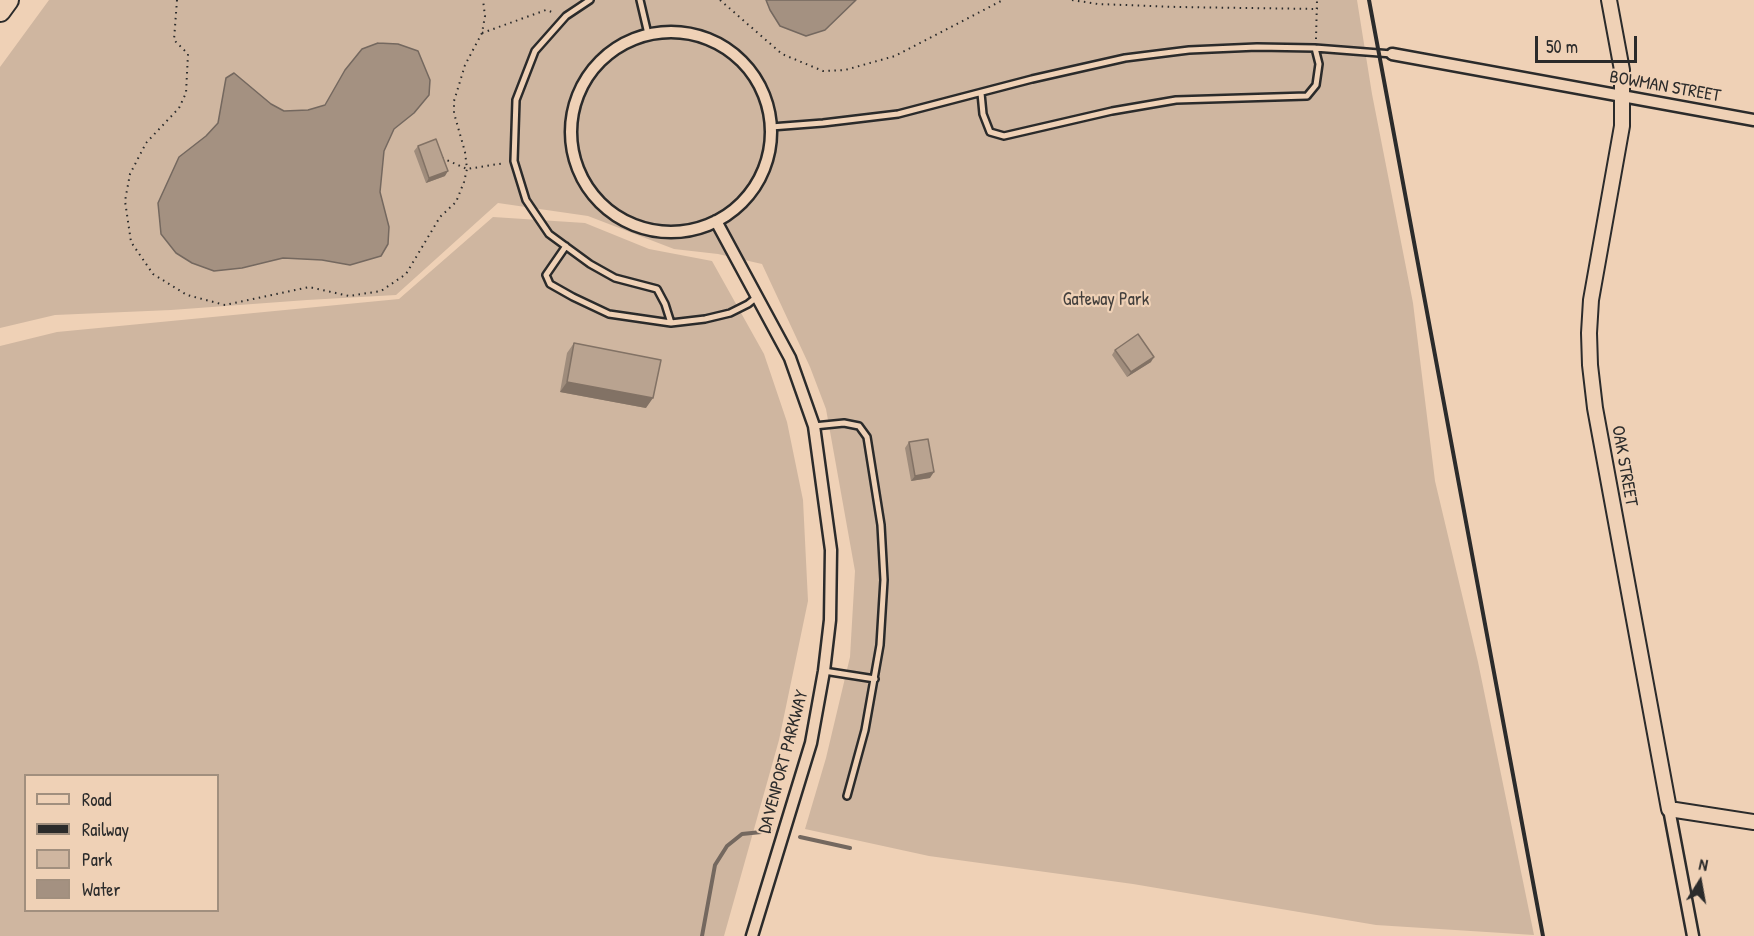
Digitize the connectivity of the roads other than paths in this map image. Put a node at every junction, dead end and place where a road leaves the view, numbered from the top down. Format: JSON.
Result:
{"nodes":[{"id":1,"x":8,"y":0,"type":"edge"},
{"id":2,"x":590,"y":0,"type":"edge"},
{"id":3,"x":639,"y":0,"type":"edge"},
{"id":4,"x":1609,"y":0,"type":"edge"},
{"id":5,"x":0,"y":11,"type":"edge"},
{"id":6,"x":648,"y":34,"type":"junction"},
{"id":7,"x":1315,"y":48,"type":"junction"},
{"id":8,"x":1392,"y":54,"type":"joint"},
{"id":9,"x":981,"y":93,"type":"junction"},
{"id":10,"x":1622,"y":96,"type":"junction"},
{"id":11,"x":1754,"y":120,"type":"edge"},
{"id":12,"x":771,"y":128,"type":"junction"},
{"id":13,"x":716,"y":221,"type":"junction"},
{"id":14,"x":566,"y":246,"type":"junction"},
{"id":15,"x":758,"y":296,"type":"junction"},
{"id":16,"x":671,"y":323,"type":"junction"},
{"id":17,"x":814,"y":426,"type":"junction"},
{"id":18,"x":824,"y":671,"type":"junction"},
{"id":19,"x":875,"y":679,"type":"junction"},
{"id":20,"x":847,"y":796,"type":"dead end"},
{"id":21,"x":1669,"y":808,"type":"junction"},
{"id":22,"x":1754,"y":822,"type":"edge"},
{"id":23,"x":752,"y":936,"type":"edge"},
{"id":24,"x":1693,"y":936,"type":"edge"}],
"edges":[{"from":1,"to":5,"type":"highway"},
{"from":2,"to":14,"type":"lane"},
{"from":3,"to":6,"type":"lane"},
{"from":4,"to":10,"type":"street","name":"OAK STREET"},
{"from":6,"to":12,"type":"street"},
{"from":6,"to":13,"type":"street"},
{"from":7,"to":8,"type":"lane"},
{"from":7,"to":9,"type":"lane"},
{"from":7,"to":9,"type":"lane"},
{"from":8,"to":10,"type":"street","name":"BOWMAN STREET"},
{"from":9,"to":12,"type":"lane"},
{"from":10,"to":11,"type":"street","name":"BOWMAN STREET"},
{"from":10,"to":21,"type":"street","name":"OAK STREET"},
{"from":12,"to":13,"type":"street"},
{"from":13,"to":15,"type":"street","name":"DAVENPORT PARKWAY"},
{"from":14,"to":16,"type":"lane"},
{"from":14,"to":16,"type":"lane"},
{"from":15,"to":16,"type":"lane"},
{"from":15,"to":17,"type":"street","name":"DAVENPORT PARKWAY"},
{"from":17,"to":18,"type":"street","name":"DAVENPORT PARKWAY"},
{"from":17,"to":19,"type":"lane"},
{"from":18,"to":19,"type":"lane"},
{"from":18,"to":23,"type":"street","name":"DAVENPORT PARKWAY"},
{"from":19,"to":20,"type":"lane"},
{"from":21,"to":22,"type":"street"},
{"from":21,"to":24,"type":"street","name":"OAK STREET"}]}
